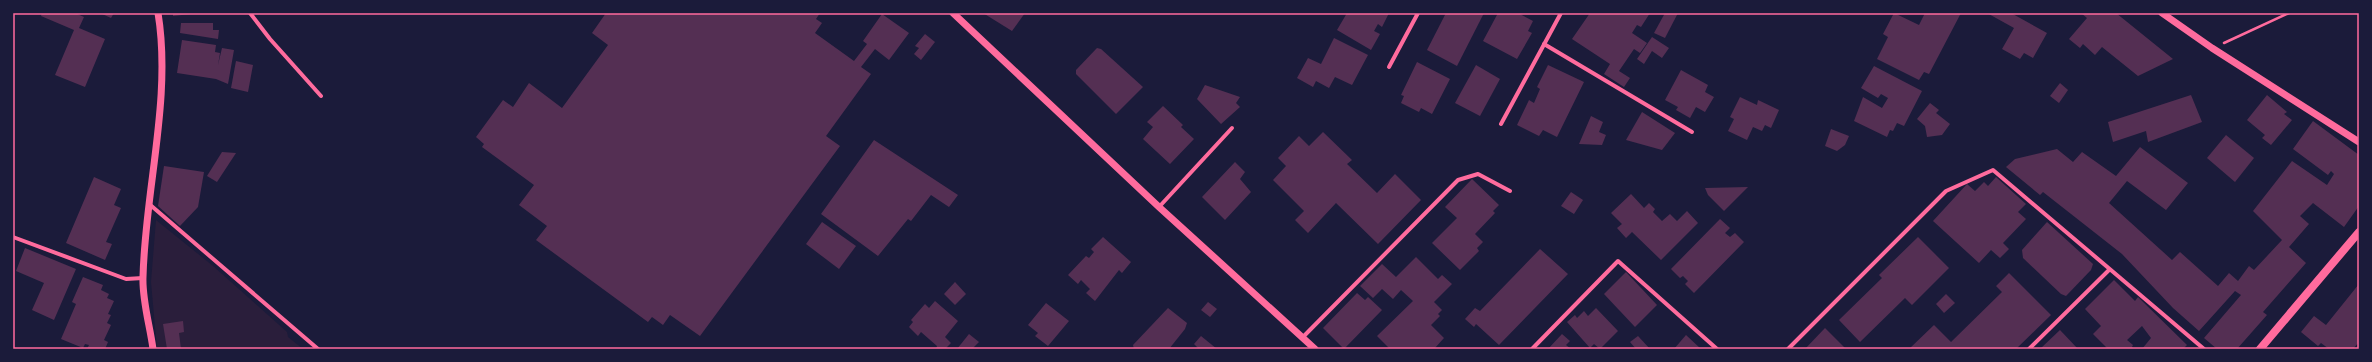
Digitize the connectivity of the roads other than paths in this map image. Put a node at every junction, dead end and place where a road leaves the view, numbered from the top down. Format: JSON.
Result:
{"nodes":[{"id":1,"x":158,"y":13,"type":"edge"},
{"id":2,"x":250,"y":13,"type":"edge"},
{"id":3,"x":952,"y":13,"type":"edge"},
{"id":4,"x":1418,"y":13,"type":"edge"},
{"id":5,"x":1561,"y":13,"type":"edge"},
{"id":6,"x":2162,"y":13,"type":"edge"},
{"id":7,"x":1544,"y":44,"type":"junction"},
{"id":8,"x":1389,"y":67,"type":"dead end"},
{"id":9,"x":320,"y":96,"type":"dead end"},
{"id":10,"x":1501,"y":124,"type":"dead end"},
{"id":11,"x":1232,"y":128,"type":"dead end"},
{"id":12,"x":1692,"y":132,"type":"dead end"},
{"id":13,"x":2359,"y":142,"type":"edge"},
{"id":14,"x":1510,"y":191,"type":"dead end"},
{"id":15,"x":148,"y":203,"type":"junction"},
{"id":16,"x":1158,"y":207,"type":"junction"},
{"id":17,"x":2359,"y":232,"type":"edge"},
{"id":18,"x":13,"y":237,"type":"edge"},
{"id":19,"x":2109,"y":270,"type":"junction"},
{"id":20,"x":143,"y":278,"type":"junction"},
{"id":21,"x":1302,"y":338,"type":"junction"},
{"id":22,"x":153,"y":349,"type":"edge"},
{"id":23,"x":318,"y":349,"type":"edge"},
{"id":24,"x":1315,"y":349,"type":"edge"},
{"id":25,"x":1532,"y":349,"type":"edge"},
{"id":26,"x":1717,"y":349,"type":"edge"},
{"id":27,"x":1788,"y":349,"type":"edge"},
{"id":28,"x":2028,"y":349,"type":"edge"},
{"id":29,"x":2204,"y":349,"type":"edge"},
{"id":30,"x":2260,"y":349,"type":"edge"}],
"edges":[{"from":1,"to":15,"type":"street"},
{"from":2,"to":9,"type":"street"},
{"from":3,"to":16,"type":"street"},
{"from":4,"to":8,"type":"street"},
{"from":5,"to":7,"type":"street"},
{"from":6,"to":13,"type":"street"},
{"from":7,"to":10,"type":"street"},
{"from":7,"to":12,"type":"street"},
{"from":11,"to":16,"type":"street"},
{"from":14,"to":21,"type":"street"},
{"from":15,"to":20,"type":"street"},
{"from":15,"to":23,"type":"street"},
{"from":16,"to":21,"type":"street"},
{"from":17,"to":30,"type":"main road"},
{"from":18,"to":20,"type":"street"},
{"from":19,"to":27,"type":"street"},
{"from":19,"to":28,"type":"street"},
{"from":19,"to":29,"type":"street"},
{"from":20,"to":22,"type":"street"},
{"from":21,"to":24,"type":"street"},
{"from":25,"to":26,"type":"street"}]}
